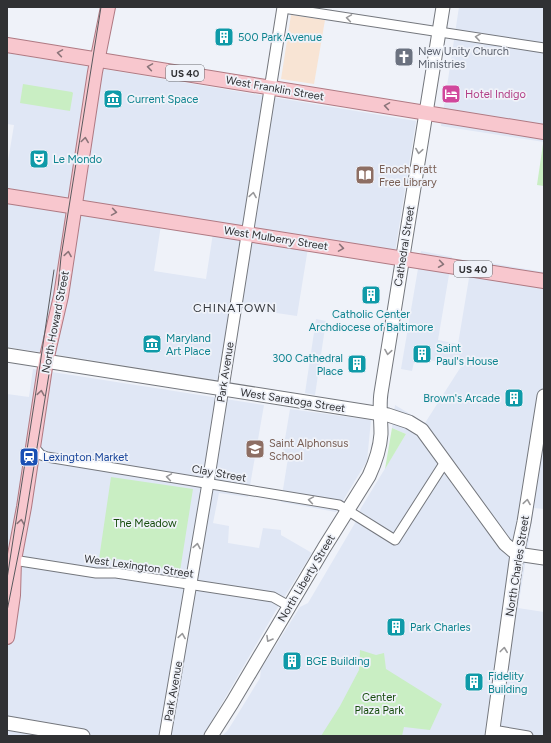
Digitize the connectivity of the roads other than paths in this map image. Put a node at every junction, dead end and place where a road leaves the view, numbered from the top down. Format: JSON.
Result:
{"nodes":[{"id":1,"x":108,"y":7,"type":"edge"},
{"id":2,"x":283,"y":7,"type":"edge"},
{"id":3,"x":443,"y":7,"type":"edge"},
{"id":4,"x":439,"y":32,"type":"junction"},
{"id":5,"x":7,"y":45,"type":"edge"},
{"id":6,"x":544,"y":48,"type":"edge"},
{"id":7,"x":99,"y":59,"type":"junction"},
{"id":8,"x":271,"y":88,"type":"junction"},
{"id":9,"x":426,"y":112,"type":"junction"},
{"id":10,"x":544,"y":132,"type":"edge"},
{"id":11,"x":7,"y":196,"type":"edge"},
{"id":12,"x":76,"y":206,"type":"junction"},
{"id":13,"x":247,"y":233,"type":"junction"},
{"id":14,"x":402,"y":258,"type":"junction"},
{"id":15,"x":544,"y":281,"type":"edge"},
{"id":16,"x":7,"y":355,"type":"edge"},
{"id":17,"x":46,"y":361,"type":"junction"},
{"id":18,"x":222,"y":389,"type":"junction"},
{"id":19,"x":544,"y":396,"type":"edge"},
{"id":20,"x":381,"y":414,"type":"junction"},
{"id":21,"x":33,"y":446,"type":"junction"},
{"id":22,"x":445,"y":462,"type":"junction"},
{"id":23,"x":208,"y":483,"type":"junction"},
{"id":24,"x":348,"y":510,"type":"junction"},
{"id":25,"x":517,"y":554,"type":"junction"},
{"id":26,"x":544,"y":558,"type":"edge"},
{"id":27,"x":10,"y":560,"type":"edge"},
{"id":28,"x":190,"y":585,"type":"junction"},
{"id":29,"x":289,"y":606,"type":"junction"},
{"id":30,"x":7,"y":637,"type":"edge"},
{"id":31,"x":7,"y":723,"type":"edge"},
{"id":32,"x":492,"y":733,"type":"edge"},
{"id":33,"x":83,"y":736,"type":"edge"},
{"id":34,"x":165,"y":736,"type":"edge"},
{"id":35,"x":211,"y":736,"type":"edge"},
{"id":36,"x":528,"y":736,"type":"edge"}],
"edges":[{"from":1,"to":7,"type":"main road","name":"North Howard Street"},
{"from":4,"to":2,"type":"street","one_way":true},
{"from":2,"to":8,"type":"street","name":"Park Avenue"},
{"from":3,"to":4,"type":"main road","name":"Cathedral Street"},
{"from":6,"to":4,"type":"street","one_way":true},
{"from":4,"to":9,"type":"main road","name":"Cathedral Street"},
{"from":7,"to":5,"type":"main road","name":"West Franklin Street","number":"US 40","one_way":true},
{"from":8,"to":7,"type":"main road","name":"West Franklin Street","number":"US 40","one_way":true},
{"from":12,"to":7,"type":"main road","name":"North Howard Street","one_way":true},
{"from":9,"to":8,"type":"main road","name":"West Franklin Street","number":"US 40","one_way":true},
{"from":13,"to":8,"type":"street","name":"Park Avenue","one_way":true},
{"from":9,"to":10,"type":"main road","name":"West Franklin Street","number":"US 40"},
{"from":9,"to":14,"type":"main road","name":"Cathedral Street","one_way":true},
{"from":11,"to":12,"type":"main road","name":"West Mulberry Street","number":"US 40"},
{"from":12,"to":13,"type":"main road","name":"West Mulberry Street","number":"US 40","one_way":true},
{"from":17,"to":12,"type":"main road","name":"North Howard Street","one_way":true},
{"from":13,"to":14,"type":"main road","name":"West Mulberry Street","number":"US 40","one_way":true},
{"from":13,"to":18,"type":"street","name":"Park Avenue"},
{"from":14,"to":15,"type":"main road","name":"West Mulberry Street","number":"US 40","one_way":true},
{"from":14,"to":20,"type":"main road","name":"Cathedral Street","one_way":true},
{"from":16,"to":17,"type":"main road","name":"West Saratoga Street"},
{"from":17,"to":18,"type":"main road","name":"West Saratoga Street"},
{"from":21,"to":17,"type":"main road","name":"North Howard Street","one_way":true},
{"from":18,"to":20,"type":"main road","name":"West Saratoga Street"},
{"from":18,"to":23,"type":"street","name":"Park Avenue"},
{"from":25,"to":19,"type":"main road","name":"North Charles Street","one_way":true},
{"from":20,"to":22,"type":"main road","name":"West Saratoga Street"},
{"from":20,"to":24,"type":"main road","name":"North Liberty Street"},
{"from":23,"to":21,"type":"street","name":"Clay Street","one_way":true},
{"from":27,"to":21,"type":"main road","name":"North Howard Street","one_way":true},
{"from":22,"to":24,"type":"street","name":"Clay Street"},
{"from":22,"to":25,"type":"main road","name":"West Saratoga Street"},
{"from":24,"to":23,"type":"street","name":"Clay Street","one_way":true},
{"from":28,"to":23,"type":"street","name":"Park Avenue","one_way":true},
{"from":24,"to":29,"type":"main road","name":"North Liberty Street"},
{"from":25,"to":26,"type":"main road"},
{"from":32,"to":25,"type":"main road","name":"North Charles Street","one_way":true},
{"from":27,"to":28,"type":"street","name":"West Lexington Street"},
{"from":27,"to":30,"type":"main road","name":"North Howard Street"},
{"from":28,"to":29,"type":"street","name":"West Lexington Street"},
{"from":34,"to":28,"type":"street","name":"Park Avenue","one_way":true},
{"from":29,"to":35,"type":"main road","name":"North Liberty Street","one_way":true},
{"from":31,"to":33,"type":"main road"},
{"from":32,"to":36,"type":"street"}]}
